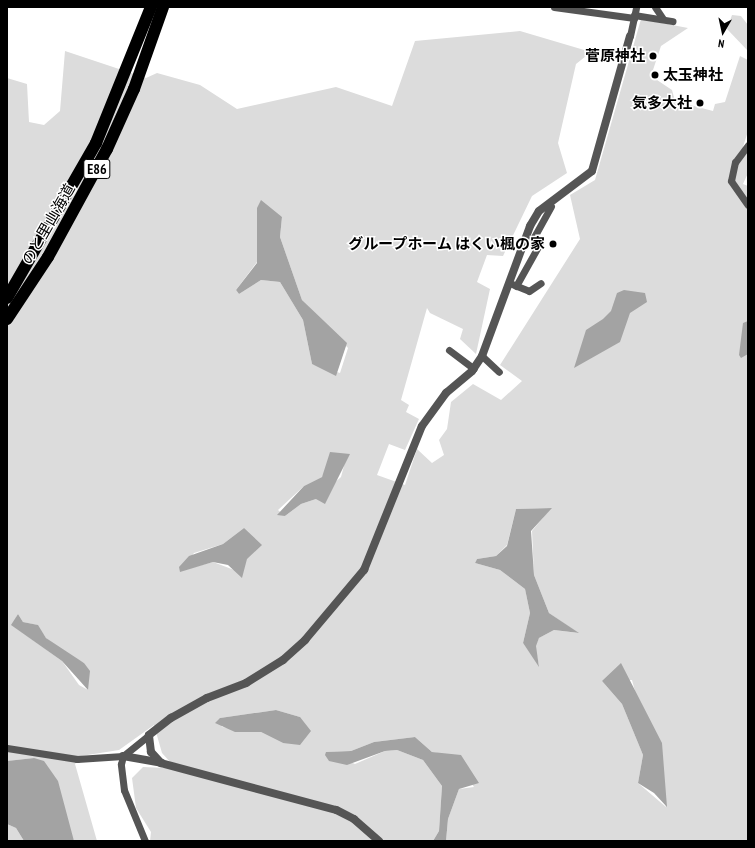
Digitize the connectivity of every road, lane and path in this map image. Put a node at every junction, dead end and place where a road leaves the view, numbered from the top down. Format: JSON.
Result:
{"nodes":[{"id":1,"x":151,"y":7,"type":"edge"},
{"id":2,"x":163,"y":7,"type":"edge"},
{"id":3,"x":554,"y":7,"type":"edge"},
{"id":4,"x":636,"y":7,"type":"edge"},
{"id":5,"x":656,"y":7,"type":"edge"},
{"id":6,"x":634,"y":16,"type":"junction"},
{"id":7,"x":663,"y":20,"type":"junction"},
{"id":8,"x":673,"y":22,"type":"dead end"},
{"id":9,"x":630,"y":36,"type":"joint"},
{"id":10,"x":748,"y":145,"type":"edge"},
{"id":11,"x":561,"y":193,"type":"junction"},
{"id":12,"x":748,"y":205,"type":"edge"},
{"id":13,"x":541,"y":282,"type":"dead end"},
{"id":14,"x":512,"y":284,"type":"junction"},
{"id":15,"x":7,"y":298,"type":"edge"},
{"id":16,"x":7,"y":319,"type":"edge"},
{"id":17,"x":449,"y":350,"type":"dead end"},
{"id":18,"x":482,"y":356,"type":"junction"},
{"id":19,"x":474,"y":369,"type":"junction"},
{"id":20,"x":499,"y":372,"type":"dead end"},
{"id":21,"x":149,"y":735,"type":"junction"},
{"id":22,"x":7,"y":748,"type":"edge"},
{"id":23,"x":123,"y":756,"type":"junction"},
{"id":24,"x":161,"y":763,"type":"junction"},
{"id":25,"x":145,"y":841,"type":"edge"},
{"id":26,"x":379,"y":841,"type":"edge"}],
"edges":[{"from":1,"to":15,"type":"highway","name":"のと里山海道","number":"E86"},
{"from":2,"to":16,"type":"highway","name":"のと里山海道","number":"E86"},
{"from":3,"to":6,"type":"street"},
{"from":4,"to":6,"type":"street"},
{"from":5,"to":7,"type":"street"},
{"from":6,"to":7,"type":"street"},
{"from":6,"to":9,"type":"street"},
{"from":7,"to":8,"type":"street"},
{"from":9,"to":11,"type":"street"},
{"from":10,"to":12,"type":"street"},
{"from":11,"to":14,"type":"street"},
{"from":11,"to":14,"type":"street"},
{"from":13,"to":14,"type":"street"},
{"from":14,"to":18,"type":"street"},
{"from":17,"to":19,"type":"street"},
{"from":18,"to":19,"type":"street"},
{"from":18,"to":20,"type":"street"},
{"from":19,"to":21,"type":"street"},
{"from":21,"to":23,"type":"street"},
{"from":21,"to":24,"type":"street"},
{"from":22,"to":23,"type":"street"},
{"from":23,"to":24,"type":"street"},
{"from":23,"to":25,"type":"street"},
{"from":24,"to":26,"type":"street"}]}
